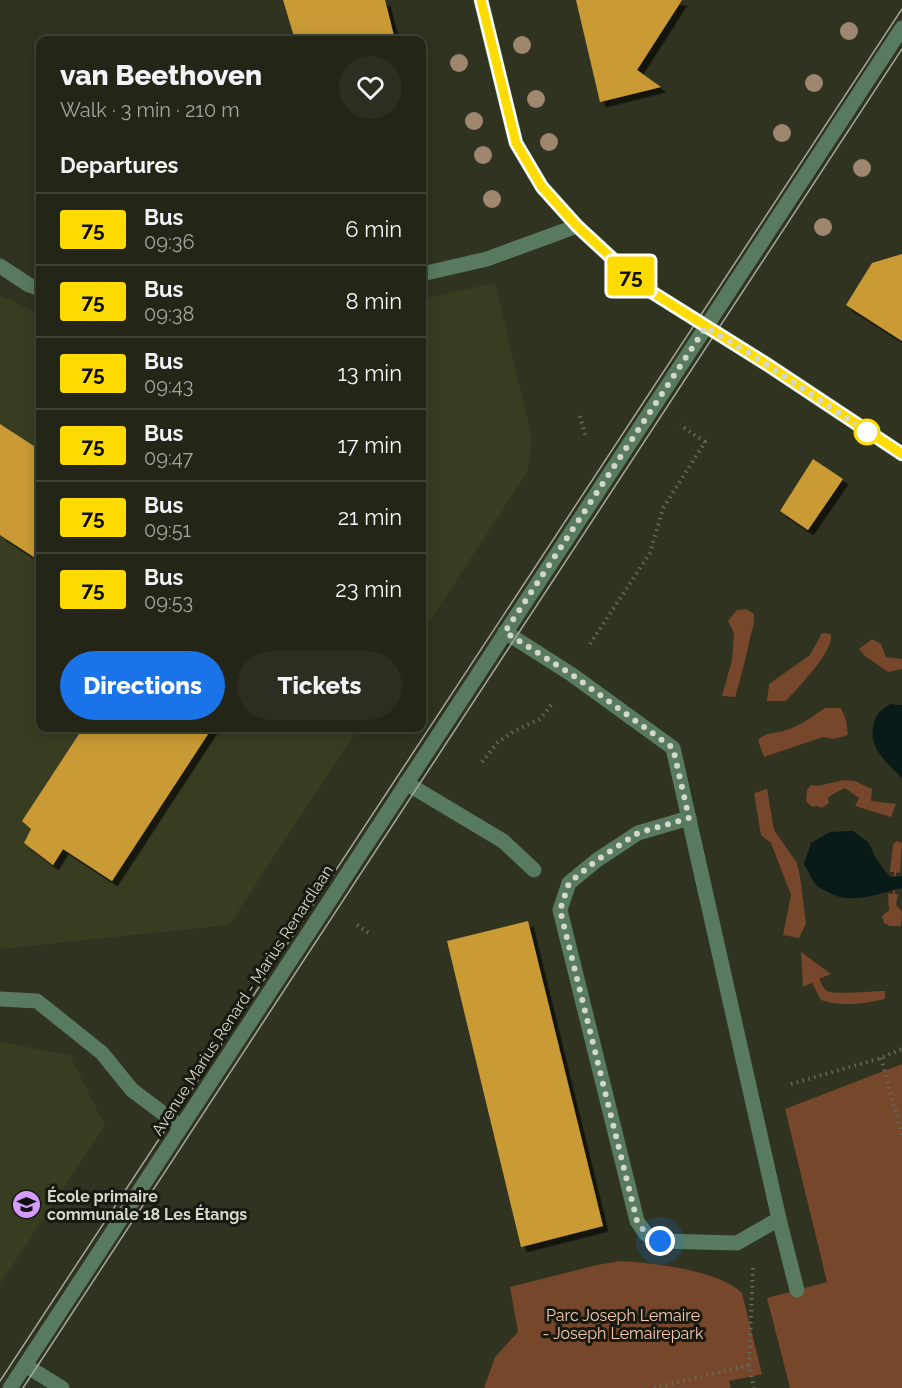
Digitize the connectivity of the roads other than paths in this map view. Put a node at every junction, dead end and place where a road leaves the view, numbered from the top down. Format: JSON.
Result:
{"nodes":[{"id":1,"x":481,"y":0,"type":"edge"},
{"id":2,"x":902,"y":28,"type":"edge"},
{"id":3,"x":577,"y":226,"type":"junction"},
{"id":4,"x":0,"y":266,"type":"edge"},
{"id":5,"x":426,"y":273,"type":"edge"},
{"id":6,"x":36,"y":288,"type":"edge"},
{"id":7,"x":706,"y":327,"type":"junction"},
{"id":8,"x":902,"y":454,"type":"edge"},
{"id":9,"x":505,"y":632,"type":"junction"},
{"id":10,"x":406,"y":783,"type":"junction"},
{"id":11,"x":689,"y":818,"type":"junction"},
{"id":12,"x":534,"y":870,"type":"dead end"},
{"id":13,"x":0,"y":999,"type":"edge"},
{"id":14,"x":181,"y":1127,"type":"junction"},
{"id":15,"x":778,"y":1219,"type":"junction"},
{"id":16,"x":797,"y":1290,"type":"dead end"},
{"id":17,"x":25,"y":1365,"type":"junction"},
{"id":18,"x":10,"y":1388,"type":"edge"},
{"id":19,"x":62,"y":1388,"type":"edge"}],
"edges":[{"from":1,"to":3,"type":"street"},
{"from":2,"to":7,"type":"street","name":"Avenue Marius Renard - Marius Renardlaan"},
{"from":3,"to":5,"type":"street"},
{"from":3,"to":7,"type":"street"},
{"from":4,"to":6,"type":"street"},
{"from":7,"to":8,"type":"street"},
{"from":7,"to":9,"type":"street","name":"Avenue Marius Renard - Marius Renardlaan"},
{"from":9,"to":10,"type":"street","name":"Avenue Marius Renard - Marius Renardlaan"},
{"from":9,"to":11,"type":"street"},
{"from":10,"to":12,"type":"street"},
{"from":10,"to":14,"type":"street","name":"Avenue Marius Renard - Marius Renardlaan"},
{"from":11,"to":15,"type":"street"},
{"from":11,"to":15,"type":"street"},
{"from":13,"to":14,"type":"street"},
{"from":14,"to":17,"type":"street","name":"Avenue Marius Renard - Marius Renardlaan"},
{"from":15,"to":16,"type":"street"},
{"from":17,"to":18,"type":"street","name":"Avenue Marius Renard - Marius Renardlaan"},
{"from":17,"to":19,"type":"street"}]}
